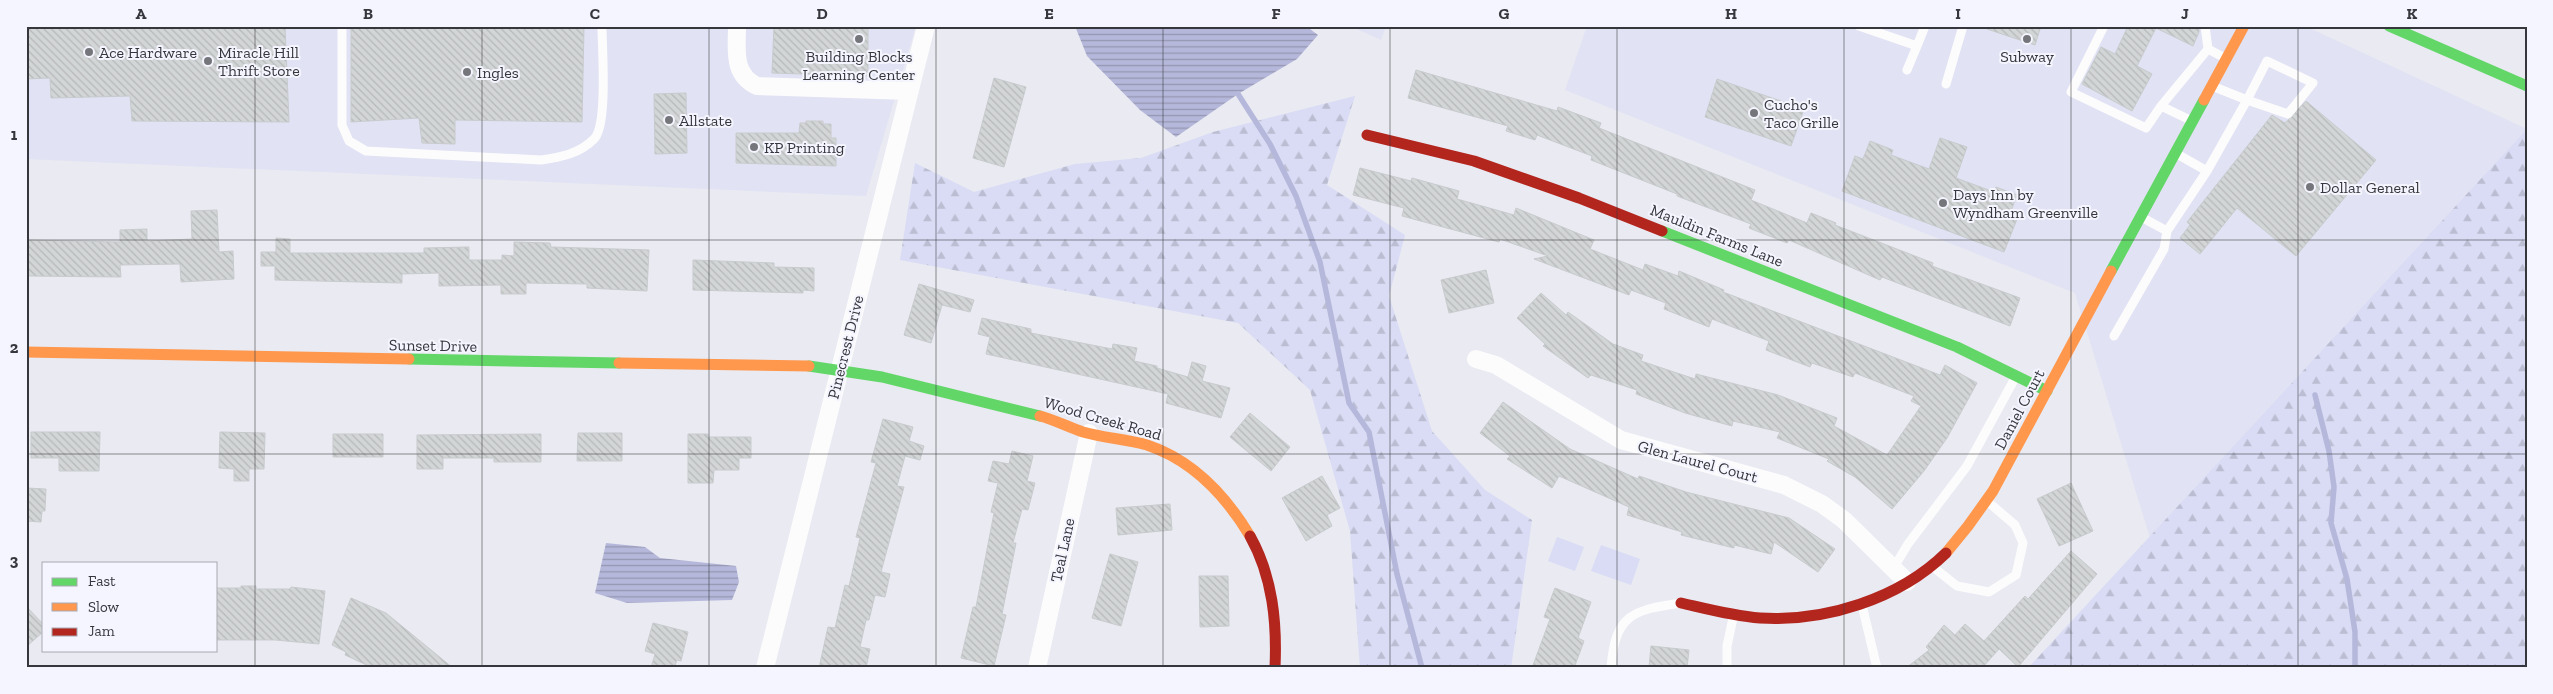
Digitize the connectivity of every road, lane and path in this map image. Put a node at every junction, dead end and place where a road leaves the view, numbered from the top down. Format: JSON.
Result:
{"nodes":[{"id":1,"x":342,"y":26,"type":"edge"},
{"id":2,"x":602,"y":26,"type":"edge"},
{"id":3,"x":737,"y":26,"type":"edge"},
{"id":4,"x":926,"y":26,"type":"edge"},
{"id":5,"x":1859,"y":26,"type":"edge"},
{"id":6,"x":1925,"y":26,"type":"edge"},
{"id":7,"x":1964,"y":26,"type":"edge"},
{"id":8,"x":2104,"y":26,"type":"edge"},
{"id":9,"x":2205,"y":26,"type":"edge"},
{"id":10,"x":2244,"y":26,"type":"edge"},
{"id":11,"x":2389,"y":26,"type":"edge"},
{"id":12,"x":1917,"y":46,"type":"junction"},
{"id":13,"x":2208,"y":49,"type":"junction"},
{"id":14,"x":2227,"y":59,"type":"junction"},
{"id":15,"x":1907,"y":70,"type":"dead end"},
{"id":16,"x":1946,"y":84,"type":"dead end"},
{"id":17,"x":2212,"y":86,"type":"junction"},
{"id":18,"x":2527,"y":86,"type":"edge"},
{"id":19,"x":909,"y":91,"type":"junction"},
{"id":20,"x":2247,"y":100,"type":"junction"},
{"id":21,"x":2161,"y":106,"type":"junction"},
{"id":22,"x":2193,"y":121,"type":"junction"},
{"id":23,"x":1367,"y":135,"type":"dead end"},
{"id":24,"x":2176,"y":153,"type":"junction"},
{"id":25,"x":2208,"y":171,"type":"junction"},
{"id":26,"x":2141,"y":217,"type":"junction"},
{"id":27,"x":2167,"y":232,"type":"junction"},
{"id":28,"x":2114,"y":336,"type":"dead end"},
{"id":29,"x":26,"y":352,"type":"edge"},
{"id":30,"x":1476,"y":358,"type":"dead end"},
{"id":31,"x":838,"y":369,"type":"junction"},
{"id":32,"x":2016,"y":376,"type":"junction"},
{"id":33,"x":2047,"y":392,"type":"junction"},
{"id":34,"x":1088,"y":433,"type":"junction"},
{"id":35,"x":1987,"y":500,"type":"junction"},
{"id":36,"x":1931,"y":565,"type":"junction"},
{"id":37,"x":1893,"y":569,"type":"junction"},
{"id":38,"x":1907,"y":582,"type":"junction"},
{"id":39,"x":1861,"y":602,"type":"junction"},
{"id":40,"x":1681,"y":603,"type":"joint"},
{"id":41,"x":1734,"y":615,"type":"junction"},
{"id":42,"x":765,"y":668,"type":"edge"},
{"id":43,"x":1037,"y":668,"type":"edge"},
{"id":44,"x":1275,"y":668,"type":"edge"},
{"id":45,"x":1611,"y":668,"type":"edge"},
{"id":46,"x":1726,"y":668,"type":"edge"},
{"id":47,"x":1877,"y":668,"type":"edge"}],
"edges":[{"from":1,"to":2,"type":"lane"},
{"from":3,"to":19,"type":"street"},
{"from":4,"to":19,"type":"street","name":"Pinecrest Drive"},
{"from":5,"to":12,"type":"lane"},
{"from":6,"to":12,"type":"lane"},
{"from":7,"to":16,"type":"lane"},
{"from":8,"to":21,"type":"lane"},
{"from":9,"to":13,"type":"lane"},
{"from":10,"to":14,"type":"street","name":"Daniel Court"},
{"from":11,"to":18,"type":"street"},
{"from":12,"to":15,"type":"lane"},
{"from":13,"to":14,"type":"lane"},
{"from":13,"to":21,"type":"lane"},
{"from":14,"to":17,"type":"street","name":"Daniel Court"},
{"from":17,"to":20,"type":"lane"},
{"from":17,"to":22,"type":"street","name":"Daniel Court"},
{"from":19,"to":31,"type":"street","name":"Pinecrest Drive"},
{"from":20,"to":20,"type":"lane"},
{"from":20,"to":25,"type":"lane"},
{"from":21,"to":22,"type":"lane"},
{"from":22,"to":24,"type":"street","name":"Daniel Court"},
{"from":23,"to":32,"type":"street","name":"Mauldin Farms Lane"},
{"from":24,"to":25,"type":"lane"},
{"from":24,"to":26,"type":"street","name":"Daniel Court"},
{"from":25,"to":27,"type":"lane"},
{"from":26,"to":27,"type":"lane"},
{"from":26,"to":33,"type":"street","name":"Daniel Court"},
{"from":27,"to":28,"type":"lane"},
{"from":29,"to":31,"type":"street","name":"Sunset Drive"},
{"from":30,"to":37,"type":"street","name":"Glen Laurel Court"},
{"from":31,"to":34,"type":"street","name":"Wood Creek Road"},
{"from":31,"to":42,"type":"street","name":"Pinecrest Drive"},
{"from":32,"to":33,"type":"street","name":"Mauldin Farms Lane"},
{"from":32,"to":37,"type":"lane"},
{"from":33,"to":35,"type":"street","name":"Daniel Court"},
{"from":34,"to":43,"type":"street","name":"Teal Lane"},
{"from":34,"to":44,"type":"street","name":"Wood Creek Road"},
{"from":35,"to":36,"type":"street","name":"Daniel Court"},
{"from":35,"to":36,"type":"lane"},
{"from":36,"to":38,"type":"street","name":"Daniel Court"},
{"from":37,"to":38,"type":"street","name":"Glen Laurel Court"},
{"from":38,"to":39,"type":"street","name":"Daniel Court"},
{"from":39,"to":41,"type":"street","name":"Daniel Court"},
{"from":39,"to":47,"type":"lane"},
{"from":40,"to":41,"type":"street","name":"Daniel Court"},
{"from":40,"to":45,"type":"lane"},
{"from":41,"to":46,"type":"lane"}]}
